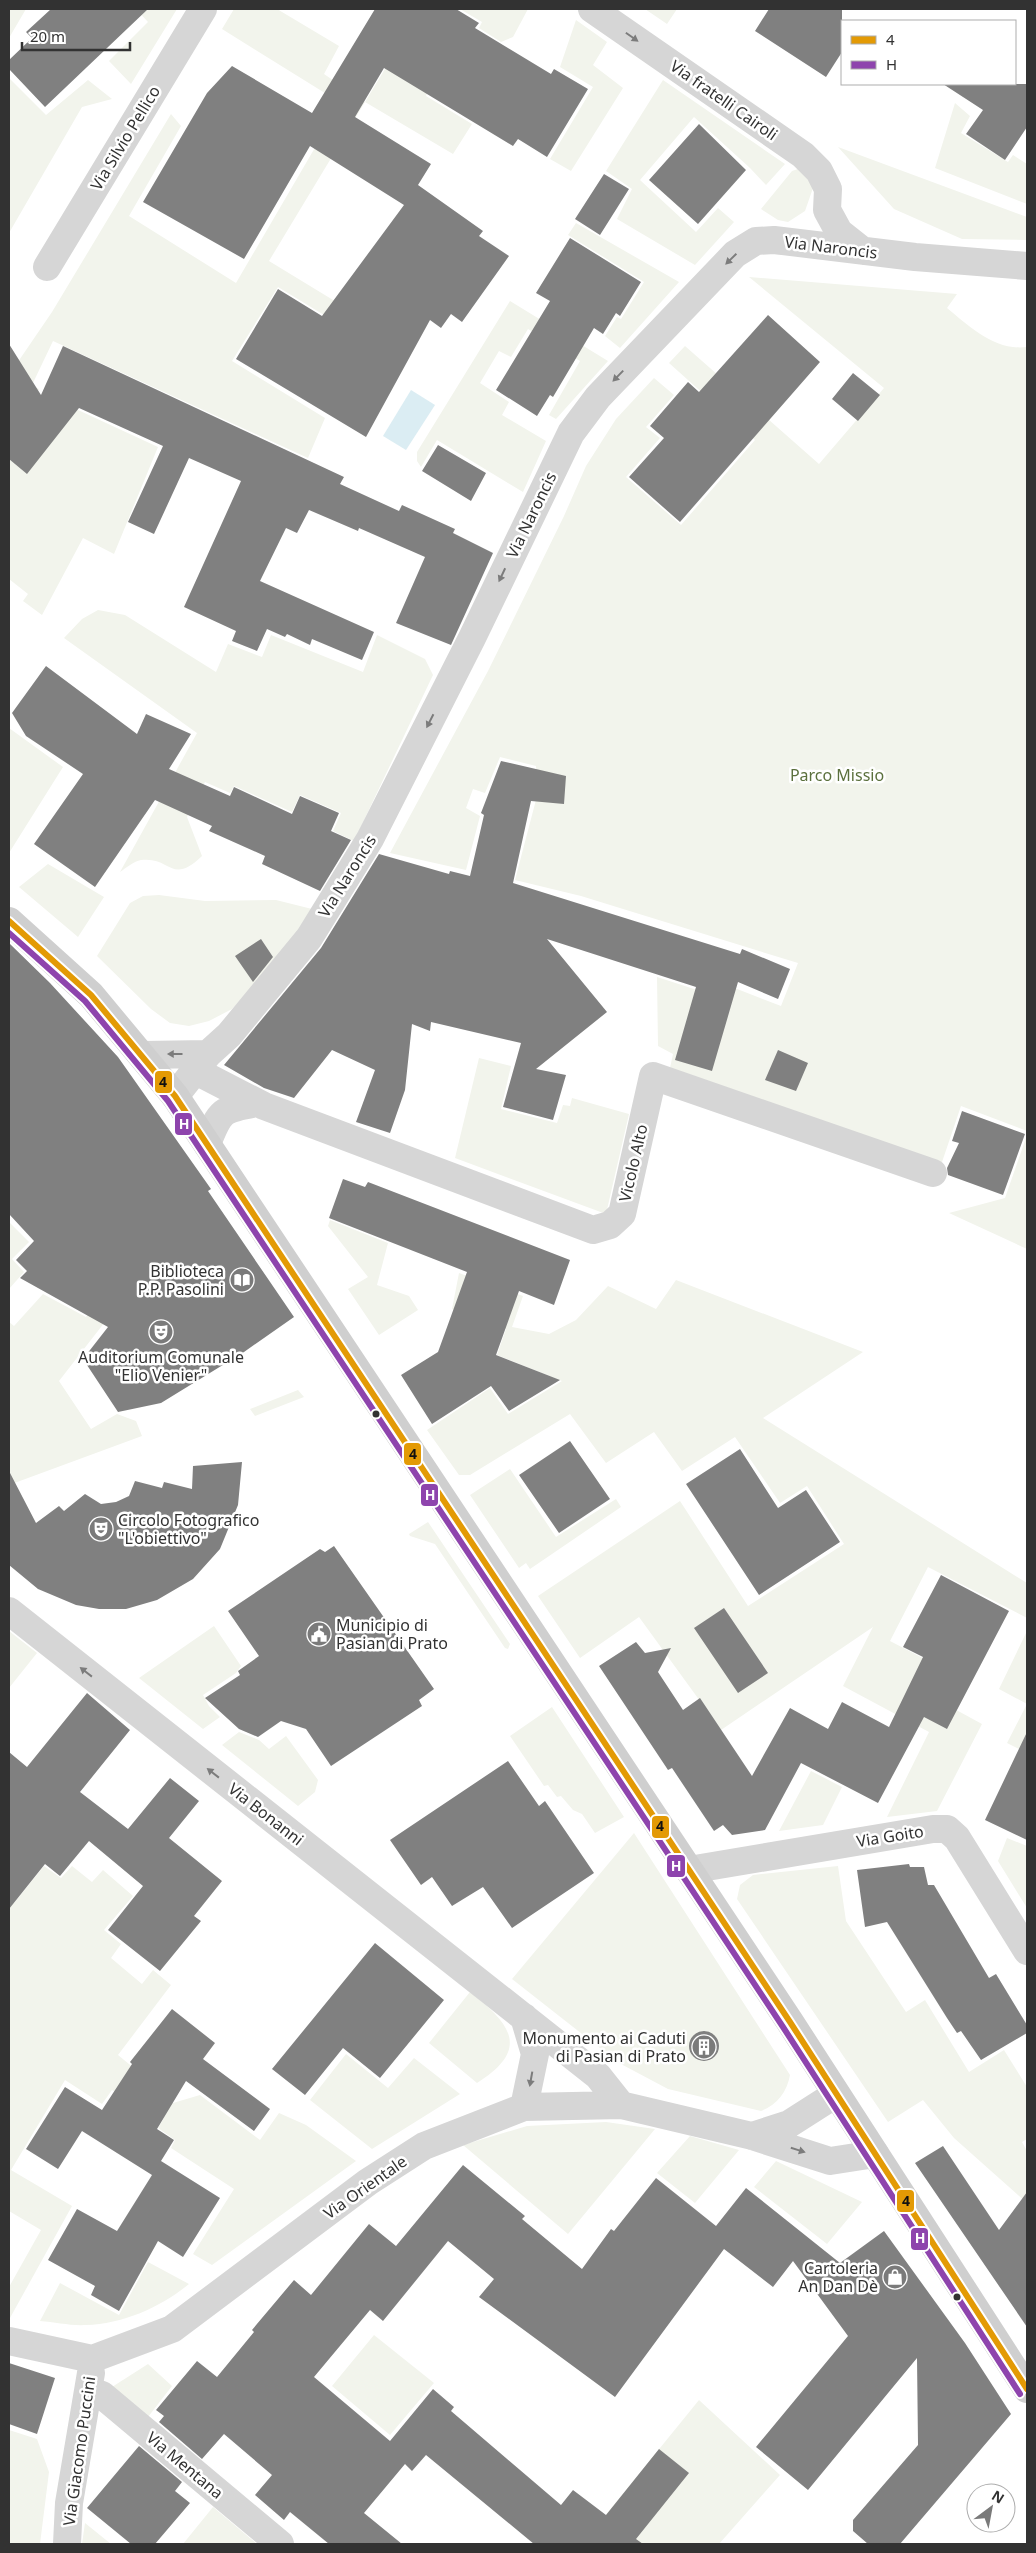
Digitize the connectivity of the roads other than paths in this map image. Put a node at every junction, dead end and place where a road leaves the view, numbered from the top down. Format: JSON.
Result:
{"nodes":[{"id":1,"x":204,"y":9,"type":"edge"},
{"id":2,"x":592,"y":9,"type":"edge"},
{"id":3,"x":827,"y":210,"type":"junction"},
{"id":4,"x":774,"y":240,"type":"junction"},
{"id":5,"x":863,"y":250,"type":"junction"},
{"id":6,"x":1027,"y":266,"type":"edge"},
{"id":7,"x":47,"y":267,"type":"dead end"},
{"id":8,"x":9,"y":921,"type":"edge"},
{"id":9,"x":143,"y":1055,"type":"junction"},
{"id":10,"x":201,"y":1062,"type":"junction"},
{"id":11,"x":175,"y":1096,"type":"junction"},
{"id":12,"x":257,"y":1103,"type":"junction"},
{"id":13,"x":207,"y":1144,"type":"junction"},
{"id":14,"x":933,"y":1173,"type":"dead end"},
{"id":15,"x":9,"y":1611,"type":"edge"},
{"id":16,"x":689,"y":1870,"type":"junction"},
{"id":17,"x":1027,"y":1951,"type":"edge"},
{"id":18,"x":524,"y":2017,"type":"junction"},
{"id":19,"x":836,"y":2094,"type":"junction"},
{"id":20,"x":621,"y":2105,"type":"junction"},
{"id":21,"x":524,"y":2107,"type":"junction"},
{"id":22,"x":752,"y":2136,"type":"junction"},
{"id":23,"x":875,"y":2154,"type":"junction"},
{"id":24,"x":9,"y":2341,"type":"edge"},
{"id":25,"x":92,"y":2359,"type":"junction"},
{"id":26,"x":1026,"y":2384,"type":"edge"},
{"id":27,"x":89,"y":2390,"type":"junction"},
{"id":28,"x":67,"y":2544,"type":"edge"},
{"id":29,"x":280,"y":2544,"type":"edge"}],
"edges":[{"from":1,"to":7,"type":"street","name":"Via Silvio Pellico"},
{"from":2,"to":3,"type":"street","name":"Via fratelli Cairoli","one_way":true},
{"from":3,"to":4,"type":"street"},
{"from":3,"to":5,"type":"street","name":"Via fratelli Cairoli"},
{"from":4,"to":5,"type":"street","name":"Via Naroncis"},
{"from":4,"to":10,"type":"street","name":"Via Naroncis","one_way":true},
{"from":5,"to":6,"type":"street","name":"Via Naroncis"},
{"from":8,"to":9,"type":"main road"},
{"from":10,"to":9,"type":"street","one_way":true},
{"from":9,"to":11,"type":"main road"},
{"from":10,"to":11,"type":"street","name":"Via Naroncis"},
{"from":10,"to":12,"type":"street","name":"Vicolo Alto"},
{"from":11,"to":13,"type":"main road"},
{"from":12,"to":13,"type":"street"},
{"from":12,"to":14,"type":"street","name":"Vicolo Alto"},
{"from":13,"to":16,"type":"main road"},
{"from":18,"to":15,"type":"street","name":"Via Bonanni","one_way":true},
{"from":16,"to":17,"type":"street","name":"Via Goito"},
{"from":16,"to":19,"type":"main road"},
{"from":18,"to":20,"type":"street","name":"Via Bonanni"},
{"from":18,"to":21,"type":"street","one_way":true},
{"from":19,"to":22,"type":"street"},
{"from":19,"to":23,"type":"main road"},
{"from":20,"to":21,"type":"street","name":"Via Orientale"},
{"from":20,"to":22,"type":"street","name":"Via Orientale"},
{"from":21,"to":25,"type":"street","name":"Via Orientale"},
{"from":22,"to":23,"type":"street","name":"Via Orientale","one_way":true},
{"from":23,"to":26,"type":"main road"},
{"from":24,"to":25,"type":"street"},
{"from":25,"to":27,"type":"street","name":"Via Giacomo Puccini"},
{"from":27,"to":28,"type":"street","name":"Via Giacomo Puccini"},
{"from":27,"to":29,"type":"street","name":"Via Mentana"}]}
